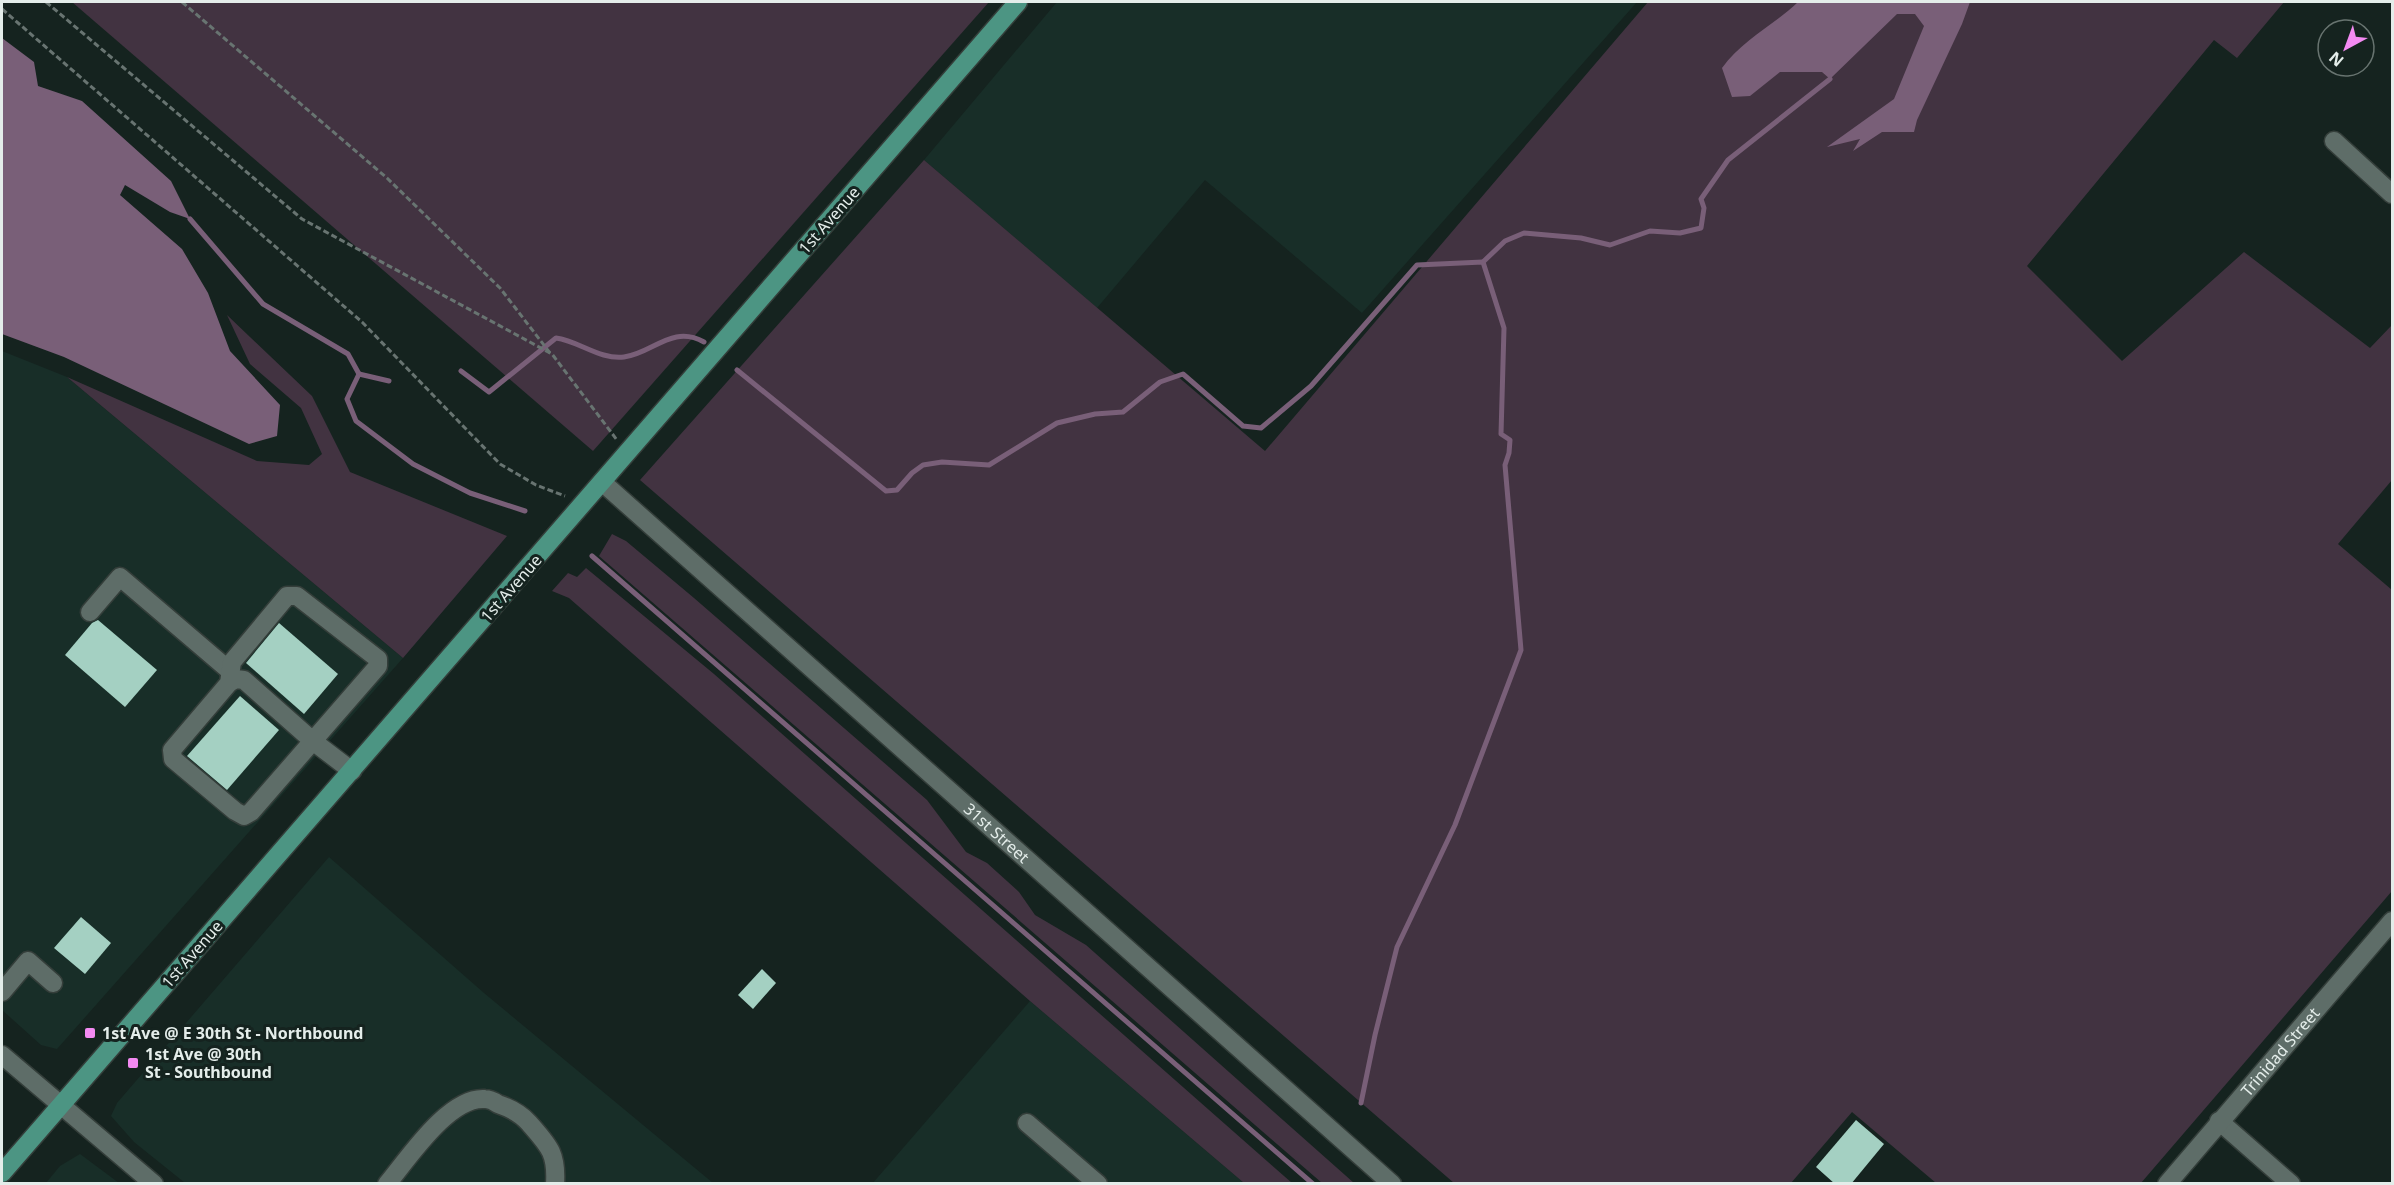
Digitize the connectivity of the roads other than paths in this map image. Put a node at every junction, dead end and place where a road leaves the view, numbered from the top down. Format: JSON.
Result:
{"nodes":[{"id":1,"x":1018,"y":2,"type":"edge"},
{"id":2,"x":2334,"y":141,"type":"dead end"},
{"id":3,"x":2392,"y":194,"type":"edge"},
{"id":4,"x":602,"y":482,"type":"junction"},
{"id":5,"x":90,"y":612,"type":"dead end"},
{"id":6,"x":229,"y":677,"type":"junction"},
{"id":7,"x":314,"y":742,"type":"junction"},
{"id":8,"x":352,"y":771,"type":"junction"},
{"id":9,"x":2392,"y":921,"type":"edge"},
{"id":10,"x":53,"y":983,"type":"dead end"},
{"id":11,"x":2,"y":992,"type":"edge"},
{"id":12,"x":2,"y":1054,"type":"edge"},
{"id":13,"x":61,"y":1105,"type":"junction"},
{"id":14,"x":2219,"y":1121,"type":"junction"},
{"id":15,"x":1027,"y":1123,"type":"dead end"},
{"id":16,"x":2,"y":1173,"type":"edge"},
{"id":17,"x":154,"y":1184,"type":"edge"},
{"id":18,"x":387,"y":1184,"type":"edge"},
{"id":19,"x":555,"y":1184,"type":"edge"},
{"id":20,"x":1098,"y":1184,"type":"edge"},
{"id":21,"x":1392,"y":1184,"type":"edge"},
{"id":22,"x":2167,"y":1184,"type":"edge"},
{"id":23,"x":2291,"y":1184,"type":"edge"}],
"edges":[{"from":1,"to":4,"type":"main road","name":"1st Avenue"},
{"from":2,"to":3,"type":"street"},
{"from":4,"to":8,"type":"main road","name":"1st Avenue"},
{"from":4,"to":21,"type":"street","name":"31st Street"},
{"from":5,"to":6,"type":"street"},
{"from":6,"to":7,"type":"street"},
{"from":6,"to":7,"type":"street"},
{"from":6,"to":7,"type":"street"},
{"from":7,"to":8,"type":"street"},
{"from":8,"to":13,"type":"main road","name":"1st Avenue"},
{"from":9,"to":14,"type":"street","name":"Trinidad Street"},
{"from":10,"to":11,"type":"street"},
{"from":12,"to":13,"type":"street"},
{"from":13,"to":16,"type":"main road","name":"1st Avenue"},
{"from":13,"to":17,"type":"street"},
{"from":14,"to":22,"type":"street","name":"Trinidad Street"},
{"from":14,"to":23,"type":"street"},
{"from":15,"to":20,"type":"street"},
{"from":18,"to":19,"type":"street"}]}
